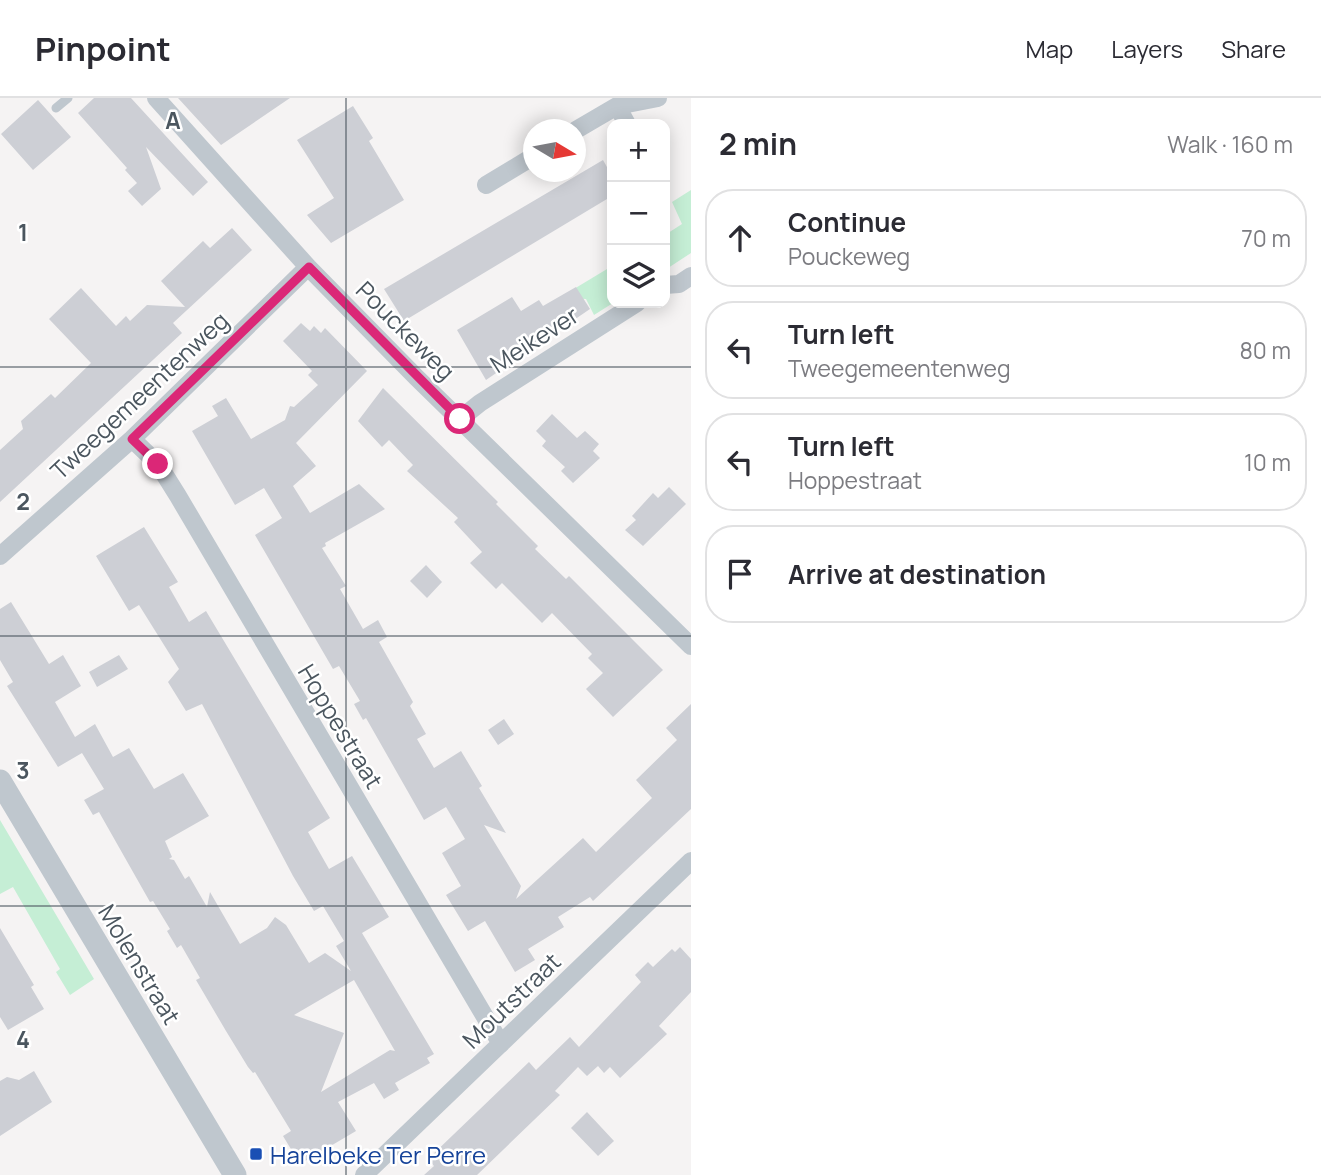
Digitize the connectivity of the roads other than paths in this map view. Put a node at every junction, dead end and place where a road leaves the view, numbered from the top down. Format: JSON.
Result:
{"nodes":[{"id":1,"x":68,"y":98,"type":"edge"},
{"id":2,"x":156,"y":98,"type":"edge"},
{"id":3,"x":658,"y":98,"type":"edge"},
{"id":4,"x":617,"y":106,"type":"junction"},
{"id":5,"x":56,"y":108,"type":"dead end"},
{"id":6,"x":624,"y":119,"type":"edge"},
{"id":7,"x":586,"y":124,"type":"edge"},
{"id":8,"x":523,"y":163,"type":"edge"},
{"id":9,"x":486,"y":185,"type":"dead end"},
{"id":10,"x":309,"y":267,"type":"junction"},
{"id":11,"x":691,"y":276,"type":"edge"},
{"id":12,"x":670,"y":285,"type":"edge"},
{"id":13,"x":628,"y":308,"type":"edge"},
{"id":14,"x":460,"y":419,"type":"junction"},
{"id":15,"x":132,"y":439,"type":"junction"},
{"id":16,"x":0,"y":556,"type":"edge"},
{"id":17,"x":691,"y":646,"type":"edge"},
{"id":18,"x":0,"y":781,"type":"edge"},
{"id":19,"x":691,"y":861,"type":"edge"},
{"id":20,"x":500,"y":1044,"type":"junction"},
{"id":21,"x":235,"y":1175,"type":"edge"},
{"id":22,"x":364,"y":1175,"type":"edge"}],
"edges":[{"from":1,"to":5,"type":"lane"},
{"from":2,"to":10,"type":"street","name":"Pouckeweg"},
{"from":3,"to":4,"type":"street"},
{"from":4,"to":6,"type":"street"},
{"from":4,"to":7,"type":"street"},
{"from":8,"to":9,"type":"street"},
{"from":10,"to":14,"type":"street","name":"Pouckeweg"},
{"from":10,"to":15,"type":"street","name":"Tweegemeentenweg"},
{"from":11,"to":12,"type":"street"},
{"from":13,"to":14,"type":"street","name":"Meikever"},
{"from":14,"to":17,"type":"street","name":"Pouckeweg"},
{"from":15,"to":16,"type":"street","name":"Tweegemeentenweg"},
{"from":15,"to":20,"type":"street","name":"Hoppestraat"},
{"from":18,"to":21,"type":"street","name":"Molenstraat"},
{"from":19,"to":20,"type":"street","name":"Moutstraat"},
{"from":20,"to":22,"type":"street","name":"Moutstraat"}]}
